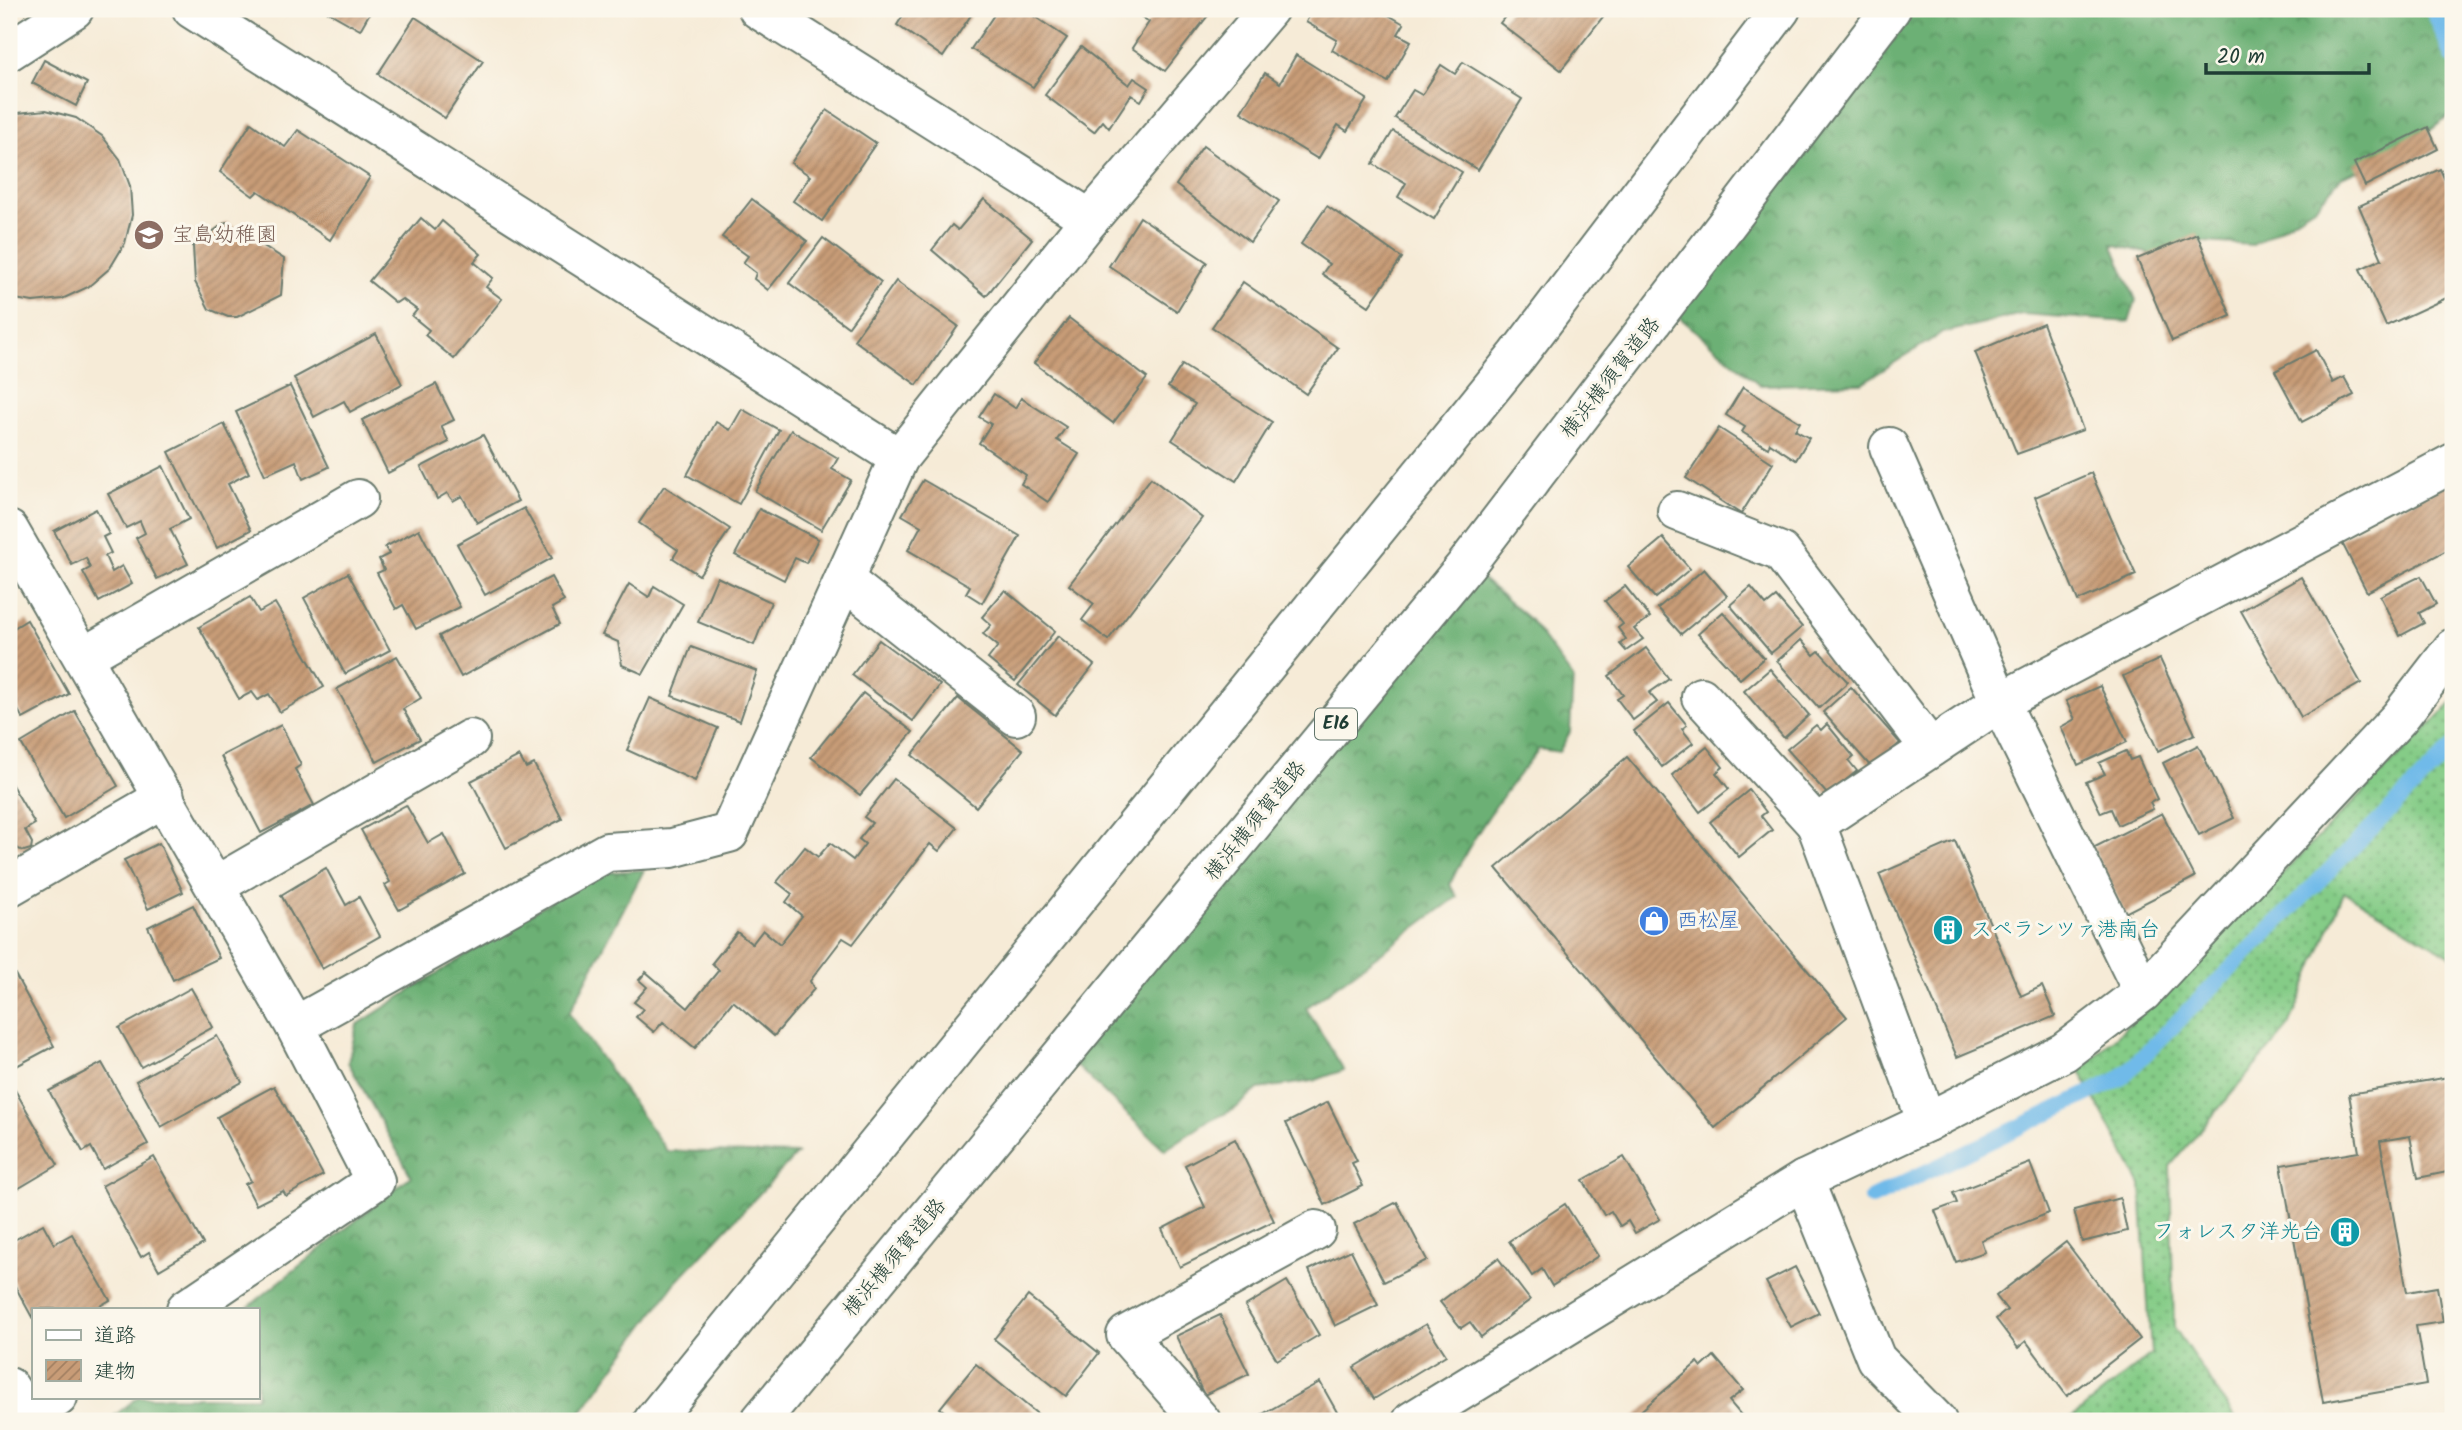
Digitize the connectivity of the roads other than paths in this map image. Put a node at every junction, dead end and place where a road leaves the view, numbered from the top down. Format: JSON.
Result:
{"nodes":[{"id":1,"x":74,"y":9,"type":"edge"},
{"id":2,"x":192,"y":9,"type":"edge"},
{"id":3,"x":758,"y":9,"type":"edge"},
{"id":4,"x":1269,"y":9,"type":"edge"},
{"id":5,"x":1782,"y":9,"type":"edge"},
{"id":6,"x":1891,"y":9,"type":"edge"},
{"id":7,"x":9,"y":51,"type":"edge"},
{"id":8,"x":1090,"y":219,"type":"junction"},
{"id":9,"x":1889,"y":447,"type":"dead end"},
{"id":10,"x":899,"y":458,"type":"junction"},
{"id":11,"x":2453,"y":463,"type":"edge"},
{"id":12,"x":359,"y":499,"type":"dead end"},
{"id":13,"x":1677,"y":511,"type":"dead end"},
{"id":14,"x":9,"y":530,"type":"edge"},
{"id":15,"x":19,"y":572,"type":"edge"},
{"id":16,"x":844,"y":580,"type":"junction"},
{"id":17,"x":2453,"y":648,"type":"edge"},
{"id":18,"x":83,"y":657,"type":"junction"},
{"id":19,"x":1701,"y":697,"type":"dead end"},
{"id":20,"x":2000,"y":702,"type":"junction"},
{"id":21,"x":1016,"y":716,"type":"dead end"},
{"id":22,"x":470,"y":739,"type":"dead end"},
{"id":23,"x":1930,"y":748,"type":"junction"},
{"id":24,"x":165,"y":797,"type":"junction"},
{"id":25,"x":1816,"y":824,"type":"junction"},
{"id":26,"x":215,"y":886,"type":"junction"},
{"id":27,"x":9,"y":887,"type":"edge"},
{"id":28,"x":2143,"y":992,"type":"junction"},
{"id":29,"x":295,"y":1026,"type":"junction"},
{"id":30,"x":1927,"y":1122,"type":"junction"},
{"id":31,"x":1804,"y":1180,"type":"junction"},
{"id":32,"x":1316,"y":1230,"type":"dead end"},
{"id":33,"x":187,"y":1308,"type":"edge"},
{"id":34,"x":9,"y":1387,"type":"edge"},
{"id":35,"x":56,"y":1398,"type":"edge"},
{"id":36,"x":653,"y":1421,"type":"edge"},
{"id":37,"x":760,"y":1421,"type":"edge"},
{"id":38,"x":1201,"y":1421,"type":"edge"},
{"id":39,"x":1412,"y":1421,"type":"edge"},
{"id":40,"x":1937,"y":1421,"type":"edge"}],
"edges":[{"from":1,"to":7,"type":"main road"},
{"from":2,"to":10,"type":"main road"},
{"from":3,"to":8,"type":"main road"},
{"from":4,"to":8,"type":"main road"},
{"from":5,"to":36,"type":"main road"},
{"from":6,"to":37,"type":"main road","name":"横浜横須賀道路","number":"E16"},
{"from":8,"to":10,"type":"main road"},
{"from":9,"to":20,"type":"main road"},
{"from":10,"to":16,"type":"main road"},
{"from":11,"to":20,"type":"main road"},
{"from":12,"to":18,"type":"main road"},
{"from":13,"to":23,"type":"main road"},
{"from":14,"to":15,"type":"main road"},
{"from":15,"to":18,"type":"main road"},
{"from":16,"to":21,"type":"main road"},
{"from":16,"to":29,"type":"main road"},
{"from":17,"to":28,"type":"main road"},
{"from":18,"to":24,"type":"main road"},
{"from":19,"to":25,"type":"main road"},
{"from":20,"to":23,"type":"main road"},
{"from":20,"to":28,"type":"main road"},
{"from":22,"to":26,"type":"main road"},
{"from":23,"to":25,"type":"main road"},
{"from":24,"to":26,"type":"main road"},
{"from":24,"to":27,"type":"main road"},
{"from":25,"to":30,"type":"main road"},
{"from":26,"to":29,"type":"main road"},
{"from":28,"to":30,"type":"main road"},
{"from":29,"to":33,"type":"main road"},
{"from":30,"to":31,"type":"main road"},
{"from":31,"to":39,"type":"main road"},
{"from":31,"to":40,"type":"main road"},
{"from":32,"to":38,"type":"main road"},
{"from":34,"to":35,"type":"main road"}]}
